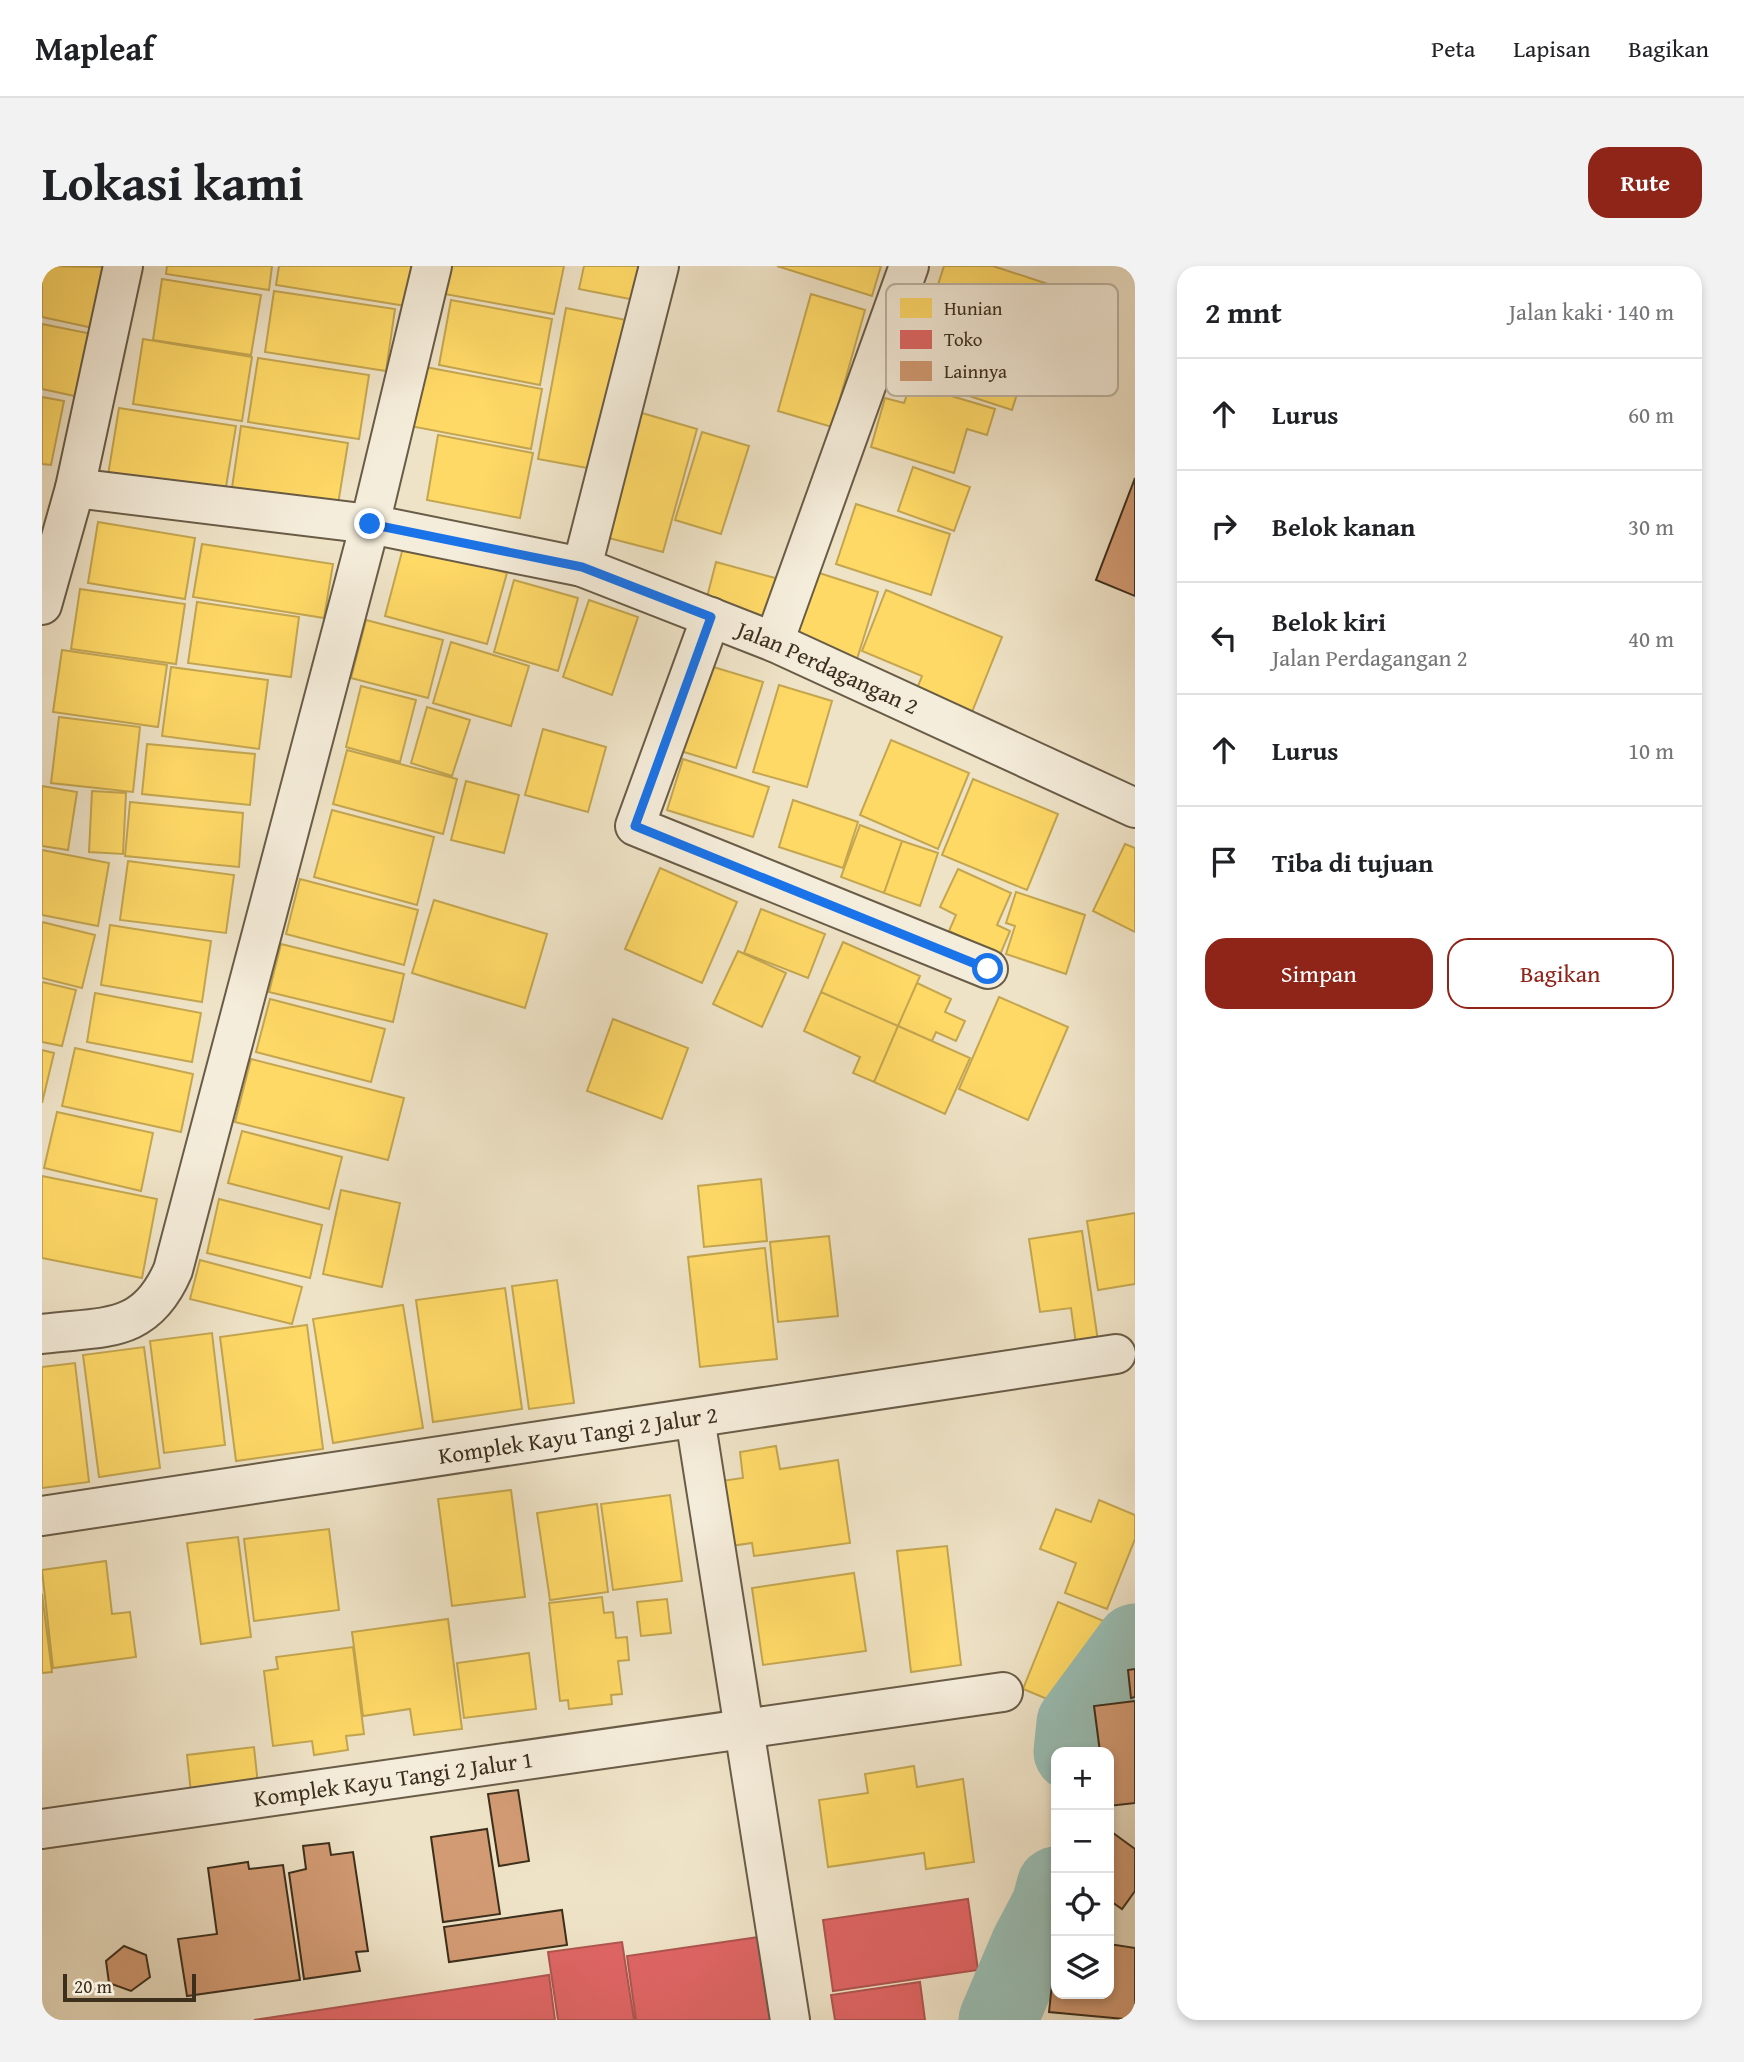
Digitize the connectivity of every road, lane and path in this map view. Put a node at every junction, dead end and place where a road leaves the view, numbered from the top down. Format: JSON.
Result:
{"nodes":[{"id":1,"x":122,"y":266,"type":"edge"},
{"id":2,"x":432,"y":266,"type":"edge"},
{"id":3,"x":659,"y":266,"type":"edge"},
{"id":4,"x":909,"y":266,"type":"edge"},
{"id":5,"x":903,"y":284,"type":"edge"},
{"id":6,"x":886,"y":330,"type":"edge"},
{"id":7,"x":75,"y":488,"type":"junction"},
{"id":8,"x":370,"y":524,"type":"junction"},
{"id":9,"x":582,"y":567,"type":"junction"},
{"id":10,"x":42,"y":605,"type":"edge"},
{"id":11,"x":711,"y":617,"type":"junction"},
{"id":12,"x":774,"y":642,"type":"junction"},
{"id":13,"x":1135,"y":808,"type":"edge"},
{"id":14,"x":988,"y":969,"type":"dead end"},
{"id":15,"x":42,"y":1334,"type":"edge"},
{"id":16,"x":1116,"y":1354,"type":"dead end"},
{"id":17,"x":695,"y":1418,"type":"junction"},
{"id":18,"x":42,"y":1516,"type":"edge"},
{"id":19,"x":1003,"y":1692,"type":"dead end"},
{"id":20,"x":744,"y":1729,"type":"junction"},
{"id":21,"x":42,"y":1829,"type":"edge"},
{"id":22,"x":790,"y":2020,"type":"edge"}],
"edges":[{"from":1,"to":7,"type":"street"},
{"from":2,"to":8,"type":"street"},
{"from":3,"to":9,"type":"street"},
{"from":4,"to":5,"type":"street"},
{"from":6,"to":12,"type":"street"},
{"from":7,"to":8,"type":"street","name":"Jalan Perdagangan 2"},
{"from":7,"to":10,"type":"street"},
{"from":8,"to":9,"type":"street","name":"Jalan Perdagangan 2"},
{"from":8,"to":15,"type":"street"},
{"from":9,"to":11,"type":"street","name":"Jalan Perdagangan 2"},
{"from":11,"to":12,"type":"street","name":"Jalan Perdagangan 2"},
{"from":11,"to":14,"type":"street"},
{"from":12,"to":13,"type":"street","name":"Jalan Perdagangan 2"},
{"from":16,"to":17,"type":"street","name":"Komplek Kayu Tangi 2 Jalur 2"},
{"from":17,"to":18,"type":"street","name":"Komplek Kayu Tangi 2 Jalur 2"},
{"from":17,"to":20,"type":"street"},
{"from":19,"to":20,"type":"street","name":"Komplek Kayu Tangi 2 Jalur 1"},
{"from":20,"to":21,"type":"street","name":"Komplek Kayu Tangi 2 Jalur 1"},
{"from":20,"to":22,"type":"street"}]}
